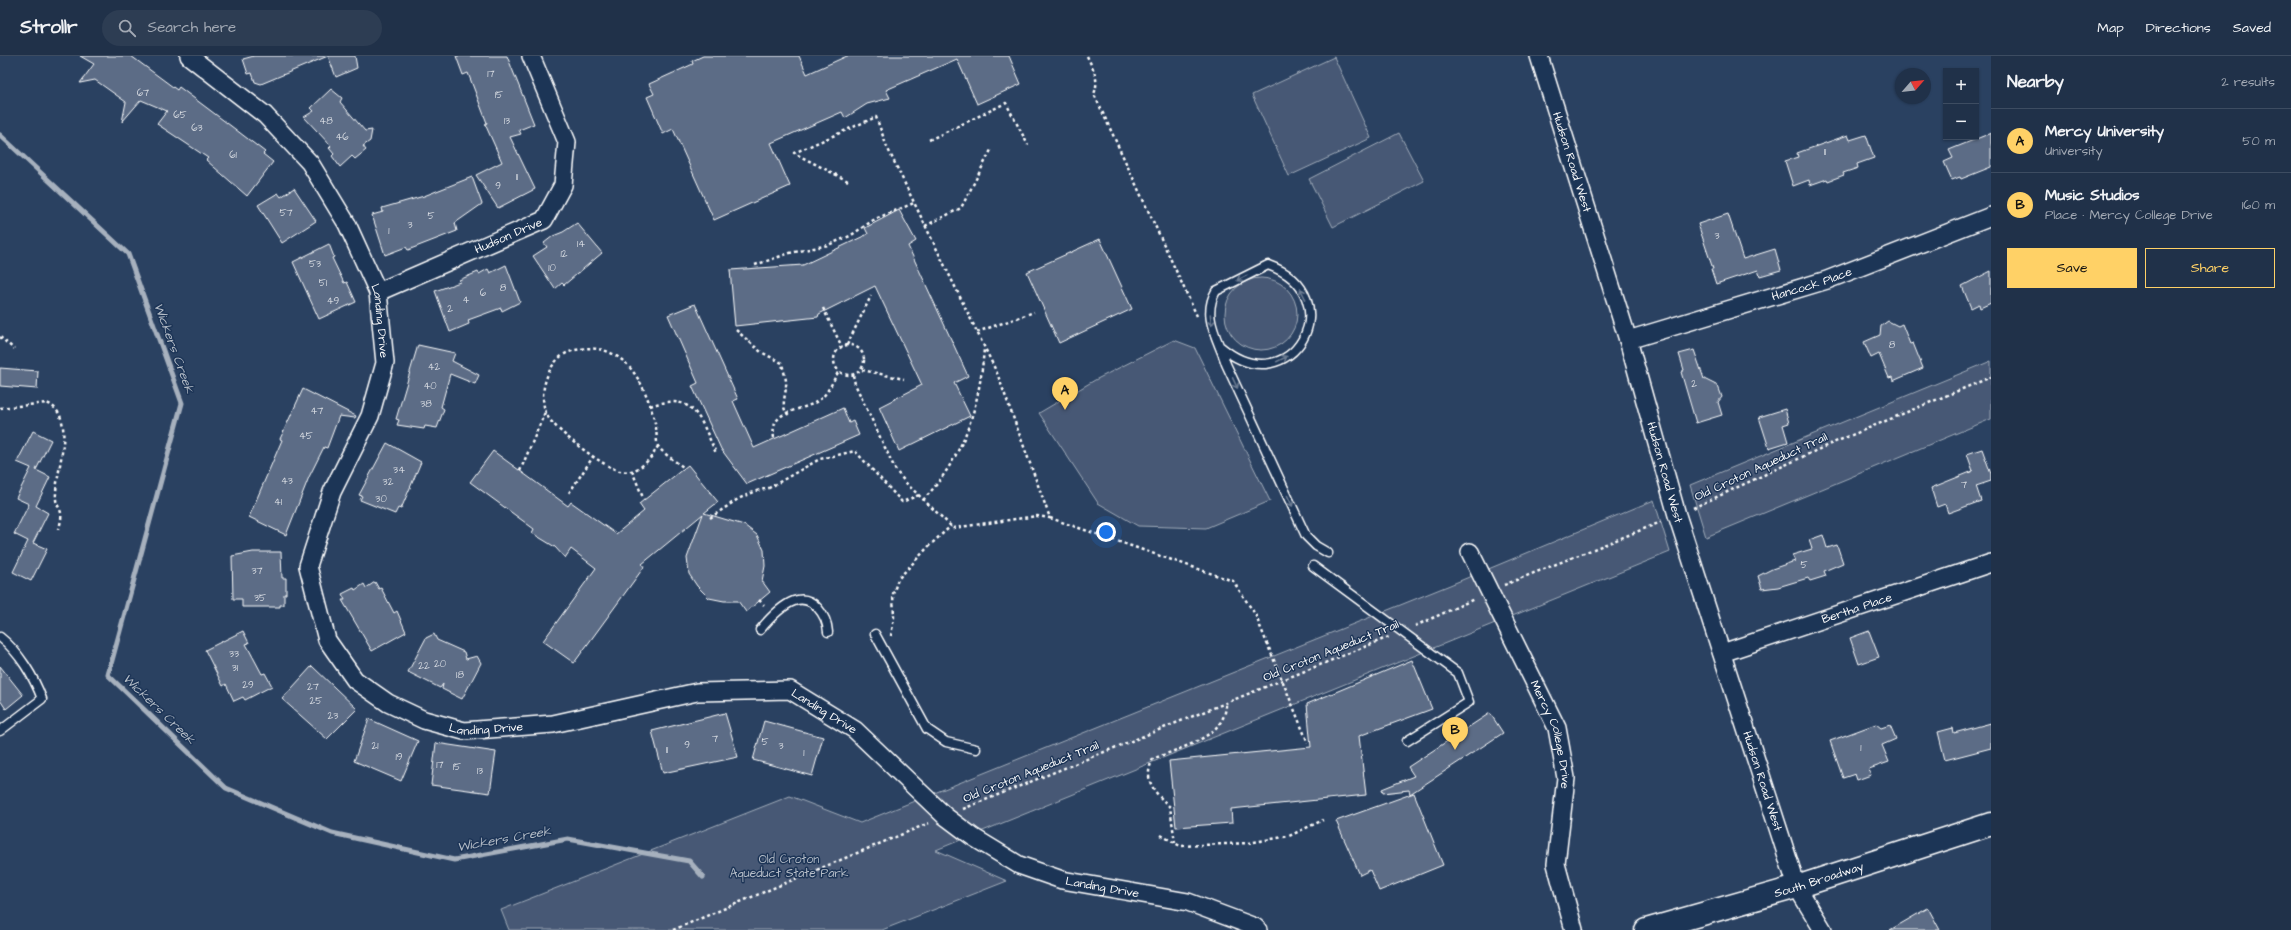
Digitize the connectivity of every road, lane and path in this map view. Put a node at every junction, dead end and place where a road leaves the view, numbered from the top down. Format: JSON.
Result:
{"nodes":[{"id":1,"x":189,"y":56,"type":"edge"},
{"id":2,"x":531,"y":56,"type":"edge"},
{"id":3,"x":1087,"y":56,"type":"edge"},
{"id":4,"x":1539,"y":56,"type":"edge"},
{"id":5,"x":207,"y":61,"type":"edge"},
{"id":6,"x":929,"y":140,"type":"dead end"},
{"id":7,"x":1028,"y":145,"type":"dead end"},
{"id":8,"x":991,"y":150,"type":"dead end"},
{"id":9,"x":848,"y":181,"type":"dead end"},
{"id":10,"x":914,"y":203,"type":"junction"},
{"id":11,"x":1991,"y":216,"type":"edge"},
{"id":12,"x":925,"y":226,"type":"junction"},
{"id":13,"x":755,"y":265,"type":"dead end"},
{"id":14,"x":378,"y":292,"type":"junction"},
{"id":15,"x":871,"y":296,"type":"dead end"},
{"id":16,"x":823,"y":308,"type":"dead end"},
{"id":17,"x":1034,"y":312,"type":"dead end"},
{"id":18,"x":1198,"y":320,"type":"dead end"},
{"id":19,"x":736,"y":330,"type":"dead end"},
{"id":20,"x":977,"y":332,"type":"junction"},
{"id":21,"x":0,"y":337,"type":"edge"},
{"id":22,"x":1628,"y":340,"type":"junction"},
{"id":23,"x":848,"y":345,"type":"junction"},
{"id":24,"x":842,"y":347,"type":"junction"},
{"id":25,"x":984,"y":347,"type":"junction"},
{"id":26,"x":1221,"y":347,"type":"junction"},
{"id":27,"x":14,"y":349,"type":"dead end"},
{"id":28,"x":862,"y":370,"type":"junction"},
{"id":29,"x":839,"y":371,"type":"junction"},
{"id":30,"x":853,"y":376,"type":"junction"},
{"id":31,"x":1991,"y":377,"type":"edge"},
{"id":32,"x":904,"y":379,"type":"dead end"},
{"id":33,"x":650,"y":406,"type":"junction"},
{"id":34,"x":0,"y":408,"type":"edge"},
{"id":35,"x":546,"y":410,"type":"junction"},
{"id":36,"x":786,"y":413,"type":"junction"},
{"id":37,"x":790,"y":416,"type":"dead end"},
{"id":38,"x":774,"y":438,"type":"dead end"},
{"id":39,"x":658,"y":446,"type":"junction"},
{"id":40,"x":716,"y":453,"type":"dead end"},
{"id":41,"x":593,"y":457,"type":"junction"},
{"id":42,"x":683,"y":468,"type":"dead end"},
{"id":43,"x":520,"y":471,"type":"dead end"},
{"id":44,"x":632,"y":471,"type":"junction"},
{"id":45,"x":569,"y":493,"type":"dead end"},
{"id":46,"x":919,"y":496,"type":"junction"},
{"id":47,"x":644,"y":500,"type":"dead end"},
{"id":48,"x":923,"y":500,"type":"junction"},
{"id":49,"x":1677,"y":515,"type":"junction"},
{"id":50,"x":710,"y":518,"type":"dead end"},
{"id":51,"x":1050,"y":518,"type":"junction"},
{"id":52,"x":951,"y":526,"type":"junction"},
{"id":53,"x":59,"y":529,"type":"dead end"},
{"id":54,"x":1470,"y":552,"type":"dead end"},
{"id":55,"x":1328,"y":553,"type":"dead end"},
{"id":56,"x":1991,"y":563,"type":"edge"},
{"id":57,"x":1313,"y":566,"type":"dead end"},
{"id":58,"x":1489,"y":592,"type":"junction"},
{"id":59,"x":759,"y":600,"type":"dead end"},
{"id":60,"x":764,"y":605,"type":"dead end"},
{"id":61,"x":760,"y":630,"type":"dead end"},
{"id":62,"x":828,"y":632,"type":"dead end"},
{"id":63,"x":1401,"y":632,"type":"junction"},
{"id":64,"x":875,"y":634,"type":"dead end"},
{"id":65,"x":0,"y":637,"type":"edge"},
{"id":66,"x":893,"y":643,"type":"dead end"},
{"id":67,"x":1722,"y":654,"type":"junction"},
{"id":68,"x":1282,"y":680,"type":"junction"},
{"id":69,"x":1226,"y":703,"type":"junction"},
{"id":70,"x":0,"y":731,"type":"edge"},
{"id":71,"x":1407,"y":741,"type":"dead end"},
{"id":72,"x":1308,"y":743,"type":"dead end"},
{"id":73,"x":976,"y":749,"type":"dead end"},
{"id":74,"x":945,"y":816,"type":"junction"},
{"id":75,"x":1323,"y":820,"type":"dead end"},
{"id":76,"x":1991,"y":824,"type":"edge"},
{"id":77,"x":1161,"y":835,"type":"dead end"},
{"id":78,"x":1174,"y":843,"type":"junction"},
{"id":79,"x":1797,"y":887,"type":"junction"},
{"id":80,"x":673,"y":930,"type":"edge"},
{"id":81,"x":1258,"y":930,"type":"edge"},
{"id":82,"x":1574,"y":930,"type":"edge"},
{"id":83,"x":1646,"y":930,"type":"edge"},
{"id":84,"x":1823,"y":930,"type":"edge"}],
"edges":[{"from":1,"to":5,"type":"street","name":"Landing Drive"},
{"from":2,"to":14,"type":"street","name":"Hudson Drive"},
{"from":3,"to":18,"type":"path"},
{"from":4,"to":22,"type":"street","name":"Hudson Road West"},
{"from":5,"to":14,"type":"street","name":"Landing Drive"},
{"from":6,"to":7,"type":"path"},
{"from":8,"to":12,"type":"path"},
{"from":9,"to":10,"type":"path"},
{"from":10,"to":12,"type":"path"},
{"from":10,"to":13,"type":"path"},
{"from":11,"to":22,"type":"street","name":"Hancock Place"},
{"from":12,"to":20,"type":"path"},
{"from":14,"to":74,"type":"street","name":"Landing Drive"},
{"from":15,"to":23,"type":"path"},
{"from":16,"to":24,"type":"path"},
{"from":17,"to":20,"type":"path"},
{"from":19,"to":36,"type":"path"},
{"from":20,"to":25,"type":"path"},
{"from":21,"to":27,"type":"path"},
{"from":22,"to":49,"type":"street","name":"Hudson Road West"},
{"from":23,"to":24,"type":"path"},
{"from":23,"to":28,"type":"path"},
{"from":24,"to":29,"type":"path"},
{"from":25,"to":48,"type":"path"},
{"from":25,"to":51,"type":"path"},
{"from":26,"to":26,"type":"lane","one_way":true},
{"from":26,"to":55,"type":"lane","one_way":true},
{"from":28,"to":30,"type":"path"},
{"from":28,"to":32,"type":"path"},
{"from":29,"to":30,"type":"path"},
{"from":29,"to":36,"type":"path"},
{"from":30,"to":46,"type":"path"},
{"from":31,"to":49,"type":"path","name":"Old Croton Aqueduct Trail"},
{"from":33,"to":35,"type":"path"},
{"from":33,"to":39,"type":"path"},
{"from":33,"to":40,"type":"path"},
{"from":34,"to":53,"type":"path"},
{"from":35,"to":41,"type":"path"},
{"from":35,"to":43,"type":"path"},
{"from":36,"to":37,"type":"path"},
{"from":36,"to":38,"type":"path"},
{"from":39,"to":42,"type":"path"},
{"from":39,"to":44,"type":"path"},
{"from":41,"to":44,"type":"path"},
{"from":41,"to":45,"type":"path"},
{"from":44,"to":47,"type":"path"},
{"from":46,"to":48,"type":"path"},
{"from":46,"to":50,"type":"path"},
{"from":48,"to":52,"type":"path"},
{"from":49,"to":58,"type":"path","name":"Old Croton Aqueduct Trail"},
{"from":49,"to":67,"type":"street","name":"Hudson Road West"},
{"from":51,"to":52,"type":"path"},
{"from":51,"to":68,"type":"path"},
{"from":52,"to":66,"type":"path"},
{"from":54,"to":58,"type":"street","name":"Mercy College Drive"},
{"from":56,"to":67,"type":"street","name":"Bertha Place"},
{"from":57,"to":63,"type":"lane"},
{"from":58,"to":63,"type":"path","name":"Old Croton Aqueduct Trail"},
{"from":58,"to":82,"type":"street","name":"Mercy College Drive"},
{"from":59,"to":60,"type":"path"},
{"from":61,"to":62,"type":"lane"},
{"from":63,"to":68,"type":"path","name":"Old Croton Aqueduct Trail"},
{"from":63,"to":71,"type":"lane"},
{"from":64,"to":73,"type":"lane"},
{"from":65,"to":70,"type":"lane"},
{"from":67,"to":79,"type":"street","name":"Hudson Road West"},
{"from":68,"to":69,"type":"path","name":"Old Croton Aqueduct Trail"},
{"from":68,"to":72,"type":"path"},
{"from":69,"to":74,"type":"path","name":"Old Croton Aqueduct Trail"},
{"from":69,"to":78,"type":"path"},
{"from":74,"to":80,"type":"path","name":"Old Croton Aqueduct Trail"},
{"from":74,"to":81,"type":"street","name":"Landing Drive"},
{"from":75,"to":78,"type":"path"},
{"from":76,"to":79,"type":"main road","name":"South Broadway"},
{"from":77,"to":78,"type":"path"},
{"from":79,"to":83,"type":"main road","name":"South Broadway"},
{"from":79,"to":84,"type":"street","name":"Hudson Road West"}]}
